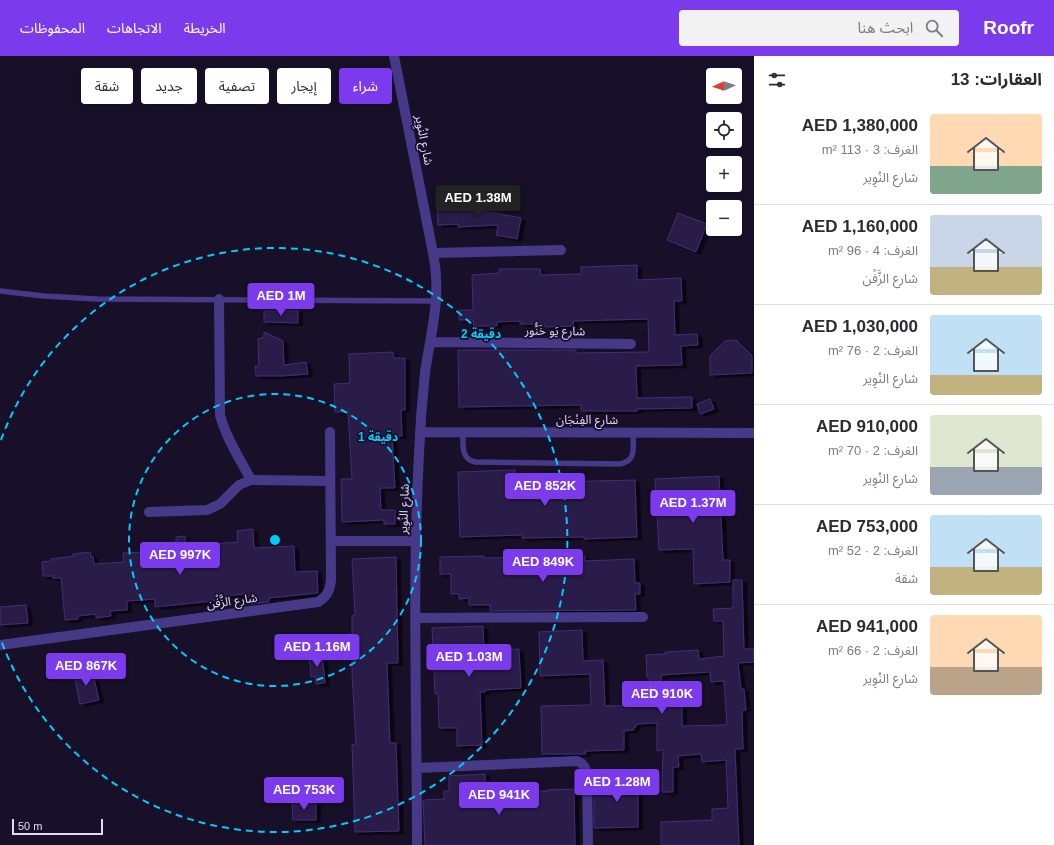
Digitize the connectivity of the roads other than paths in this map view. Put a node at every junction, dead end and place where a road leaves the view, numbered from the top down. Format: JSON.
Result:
{"nodes":[{"id":1,"x":394,"y":56,"type":"edge"},
{"id":2,"x":561,"y":250,"type":"dead end"},
{"id":3,"x":433,"y":253,"type":"junction"},
{"id":4,"x":0,"y":291,"type":"edge"},
{"id":5,"x":220,"y":299,"type":"junction"},
{"id":6,"x":436,"y":301,"type":"junction"},
{"id":7,"x":431,"y":342,"type":"junction"},
{"id":8,"x":630,"y":344,"type":"dead end"},
{"id":9,"x":330,"y":432,"type":"dead end"},
{"id":10,"x":420,"y":432,"type":"junction"},
{"id":11,"x":463,"y":433,"type":"junction"},
{"id":12,"x":633,"y":433,"type":"junction"},
{"id":13,"x":754,"y":433,"type":"edge"},
{"id":14,"x":251,"y":480,"type":"junction"},
{"id":15,"x":330,"y":481,"type":"junction"},
{"id":16,"x":149,"y":512,"type":"dead end"},
{"id":17,"x":331,"y":541,"type":"junction"},
{"id":18,"x":416,"y":541,"type":"junction"},
{"id":19,"x":643,"y":617,"type":"dead end"},
{"id":20,"x":416,"y":618,"type":"junction"},
{"id":21,"x":0,"y":646,"type":"edge"},
{"id":22,"x":417,"y":768,"type":"junction"},
{"id":23,"x":588,"y":844,"type":"edge"},
{"id":24,"x":417,"y":845,"type":"edge"}],
"edges":[{"from":1,"to":3,"type":"street","name":"شارع النُوِير"},
{"from":2,"to":3,"type":"street"},
{"from":3,"to":6,"type":"street","name":"شارع النُوِير"},
{"from":4,"to":5,"type":"lane"},
{"from":5,"to":6,"type":"lane"},
{"from":5,"to":14,"type":"street"},
{"from":6,"to":7,"type":"street","name":"شارع النُوِير"},
{"from":7,"to":8,"type":"street","name":"شارع يَو خَنُّور"},
{"from":7,"to":10,"type":"street","name":"شارع النُوِير"},
{"from":9,"to":15,"type":"street","name":"شارع الزَّفْن"},
{"from":10,"to":11,"type":"street","name":"شارع الفِنْجَان"},
{"from":10,"to":18,"type":"street","name":"شارع النُوِير"},
{"from":11,"to":12,"type":"street","name":"شارع الفِنْجَان"},
{"from":11,"to":12,"type":"lane"},
{"from":12,"to":13,"type":"street","name":"شارع الفِنْجَان"},
{"from":14,"to":15,"type":"street"},
{"from":14,"to":16,"type":"street"},
{"from":15,"to":17,"type":"street","name":"شارع الزَّفْن"},
{"from":17,"to":18,"type":"street"},
{"from":17,"to":21,"type":"street","name":"شارع الزَّفْن"},
{"from":18,"to":20,"type":"street","name":"شارع النُوِير"},
{"from":19,"to":20,"type":"street"},
{"from":20,"to":22,"type":"street","name":"شارع النُوِير"},
{"from":22,"to":23,"type":"street"},
{"from":22,"to":24,"type":"street","name":"شارع النُوِير"}]}
